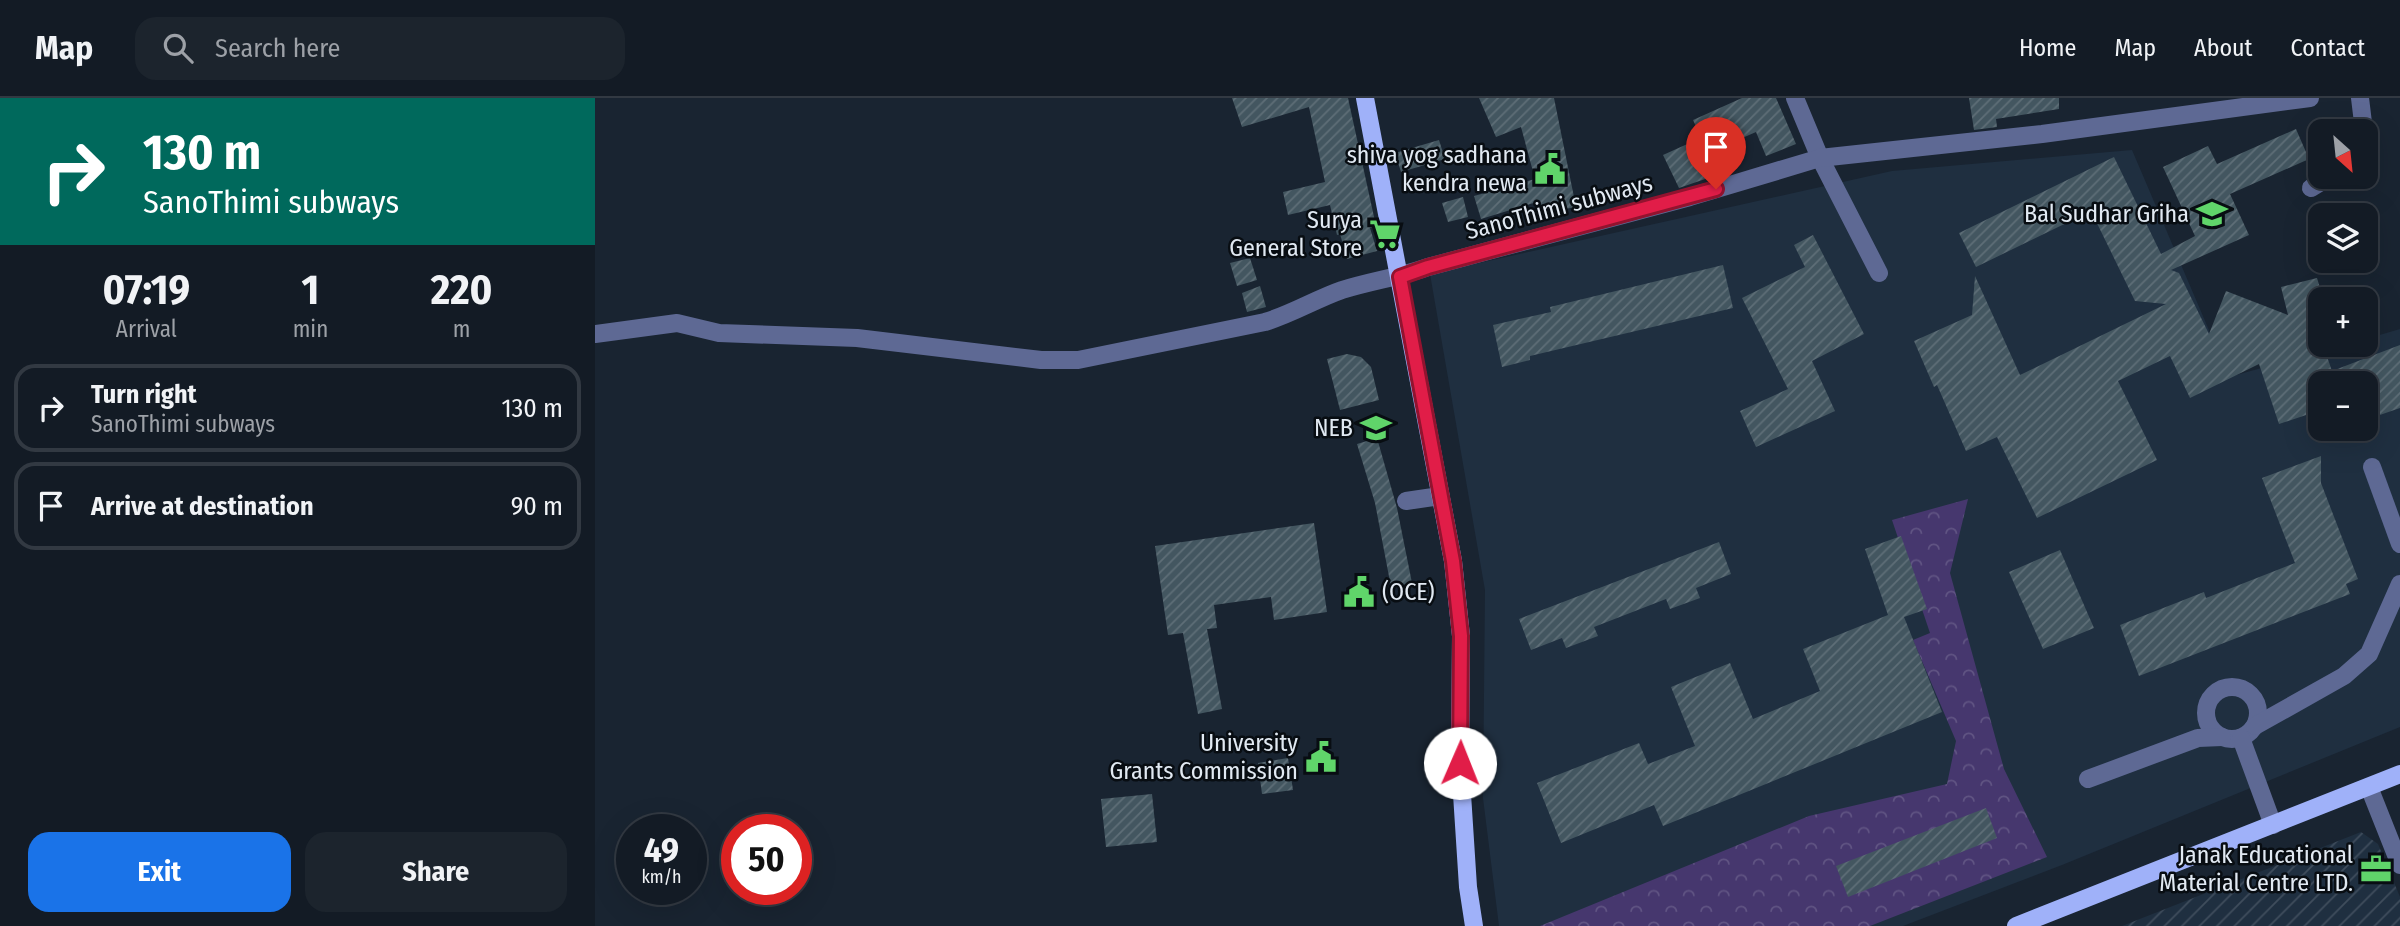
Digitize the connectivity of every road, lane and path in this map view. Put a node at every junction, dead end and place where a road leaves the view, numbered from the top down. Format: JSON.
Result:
{"nodes":[{"id":1,"x":1365,"y":98,"type":"edge"},
{"id":2,"x":1795,"y":98,"type":"edge"},
{"id":3,"x":2310,"y":98,"type":"edge"},
{"id":4,"x":2360,"y":98,"type":"edge"},
{"id":5,"x":2363,"y":119,"type":"edge"},
{"id":6,"x":1820,"y":158,"type":"junction"},
{"id":7,"x":1879,"y":272,"type":"dead end"},
{"id":8,"x":1400,"y":277,"type":"junction"},
{"id":9,"x":595,"y":334,"type":"edge"},
{"id":10,"x":2372,"y":467,"type":"dead end"},
{"id":11,"x":1440,"y":496,"type":"junction"},
{"id":12,"x":1406,"y":501,"type":"dead end"},
{"id":13,"x":2400,"y":544,"type":"edge"},
{"id":14,"x":2400,"y":584,"type":"edge"},
{"id":15,"x":2255,"y":726,"type":"junction"},
{"id":16,"x":2222,"y":737,"type":"junction"},
{"id":17,"x":2241,"y":738,"type":"junction"},
{"id":18,"x":2400,"y":774,"type":"edge"},
{"id":19,"x":2088,"y":779,"type":"dead end"},
{"id":20,"x":2369,"y":787,"type":"junction"},
{"id":21,"x":2273,"y":825,"type":"junction"},
{"id":22,"x":2400,"y":865,"type":"edge"},
{"id":23,"x":1474,"y":926,"type":"edge"},
{"id":24,"x":2016,"y":926,"type":"edge"}],
"edges":[{"from":1,"to":8,"type":"main road"},
{"from":2,"to":6,"type":"street"},
{"from":3,"to":6,"type":"street","name":"SanoThimi subways"},
{"from":4,"to":5,"type":"street"},
{"from":6,"to":7,"type":"street"},
{"from":6,"to":8,"type":"street","name":"SanoThimi subways"},
{"from":8,"to":9,"type":"street","name":"SanoThimi subways"},
{"from":8,"to":11,"type":"main road"},
{"from":10,"to":13,"type":"street"},
{"from":11,"to":12,"type":"street"},
{"from":11,"to":23,"type":"main road"},
{"from":14,"to":15,"type":"street"},
{"from":15,"to":16,"type":"street"},
{"from":15,"to":17,"type":"street"},
{"from":16,"to":17,"type":"street"},
{"from":16,"to":19,"type":"street"},
{"from":17,"to":21,"type":"street"},
{"from":18,"to":20,"type":"main road"},
{"from":20,"to":21,"type":"main road"},
{"from":20,"to":22,"type":"street"},
{"from":21,"to":24,"type":"main road"}]}
